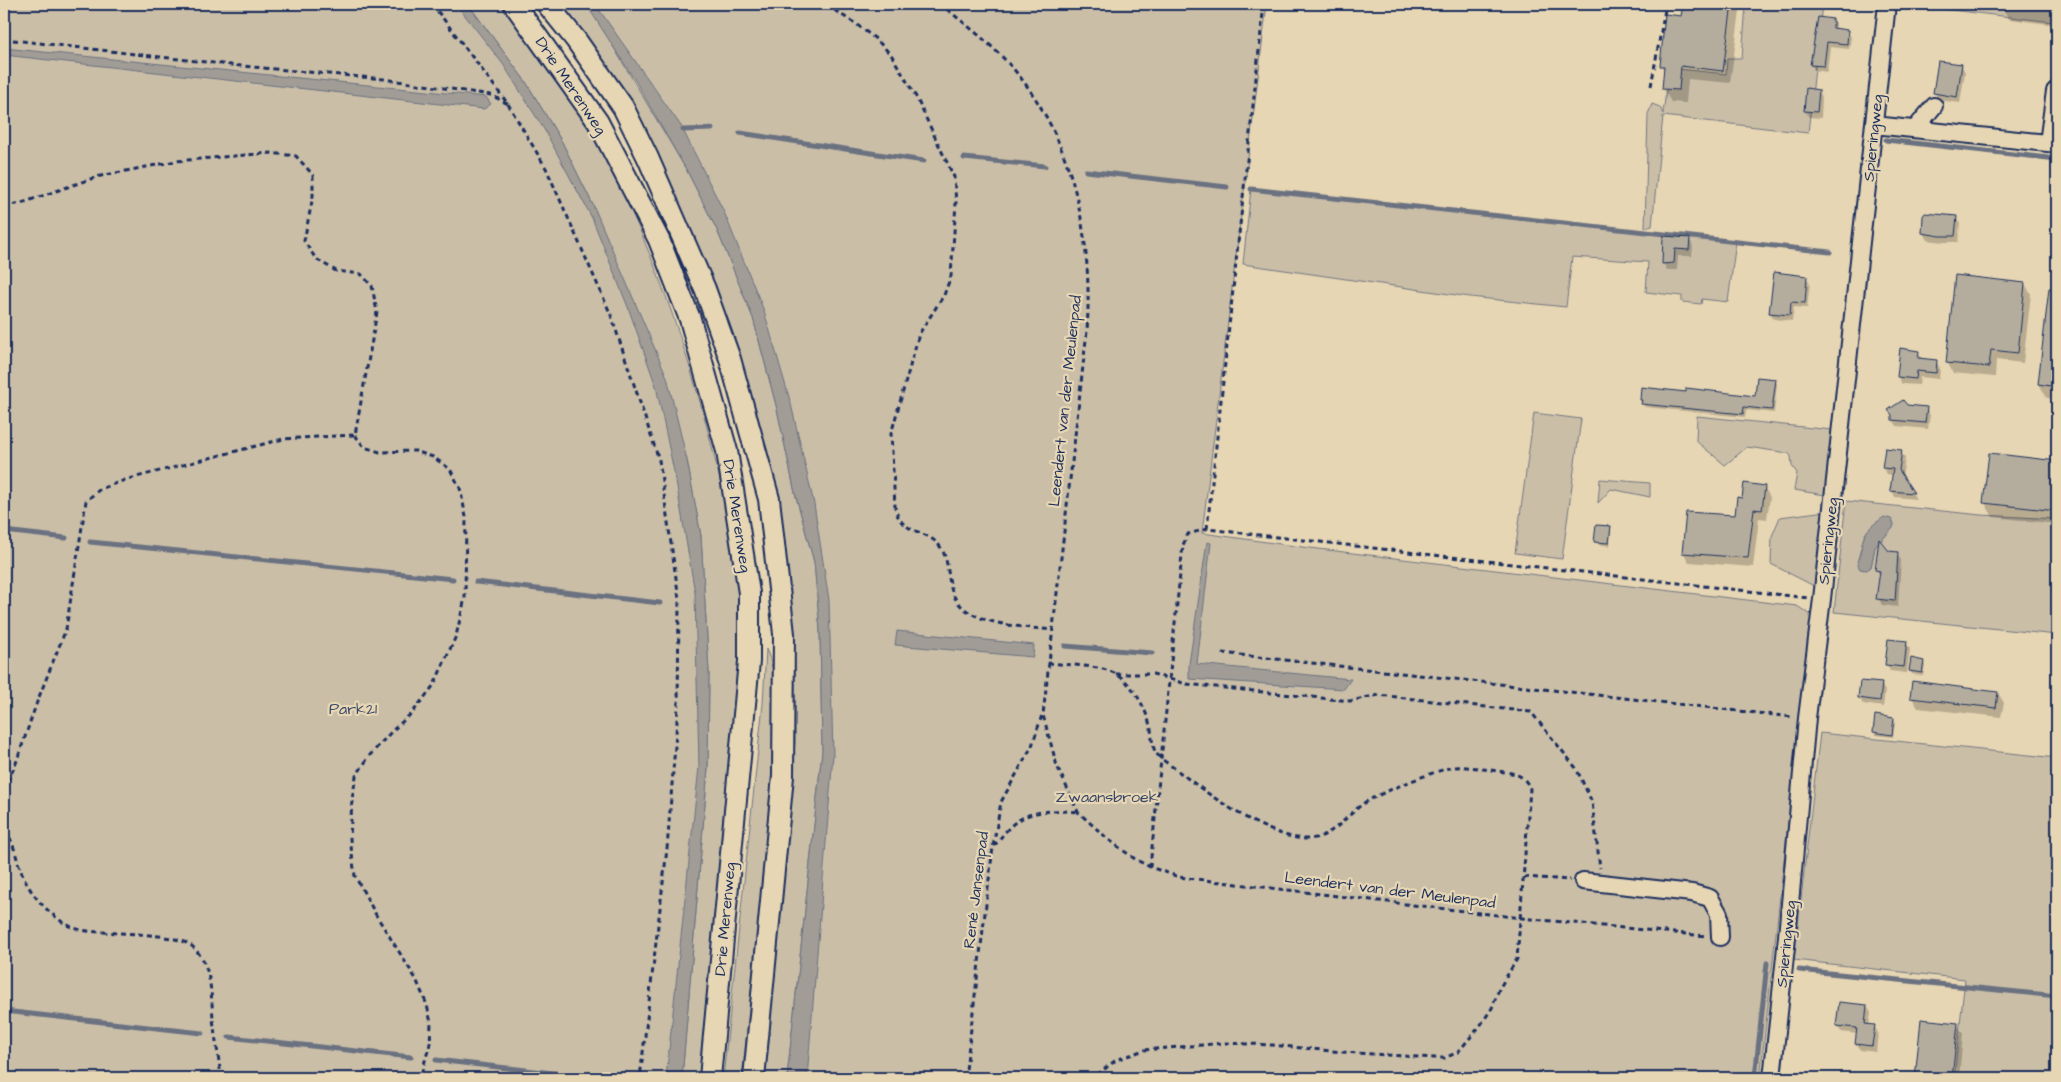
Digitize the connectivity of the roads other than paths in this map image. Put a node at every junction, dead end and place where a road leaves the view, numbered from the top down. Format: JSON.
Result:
{"nodes":[{"id":1,"x":514,"y":4,"type":"edge"},
{"id":2,"x":547,"y":4,"type":"edge"},
{"id":3,"x":1887,"y":4,"type":"edge"},
{"id":4,"x":2055,"y":91,"type":"dead end"},
{"id":5,"x":1934,"y":106,"type":"dead end"},
{"id":6,"x":1874,"y":125,"type":"junction"},
{"id":7,"x":1915,"y":129,"type":"junction"},
{"id":8,"x":2052,"y":144,"type":"edge"},
{"id":9,"x":1583,"y":881,"type":"road end"},
{"id":10,"x":1720,"y":937,"type":"road end"},
{"id":11,"x":710,"y":1078,"type":"edge"},
{"id":12,"x":754,"y":1078,"type":"edge"},
{"id":13,"x":1772,"y":1078,"type":"edge"}],
"edges":[{"from":1,"to":11,"type":"main road","name":"Drie Merenweg"},
{"from":2,"to":12,"type":"main road","name":"Drie Merenweg"},
{"from":3,"to":6,"type":"street","name":"Spieringweg"},
{"from":4,"to":8,"type":"street"},
{"from":5,"to":7,"type":"street"},
{"from":6,"to":7,"type":"street"},
{"from":6,"to":13,"type":"street","name":"Spieringweg"},
{"from":7,"to":8,"type":"street"},
{"from":9,"to":10,"type":"street"}]}
